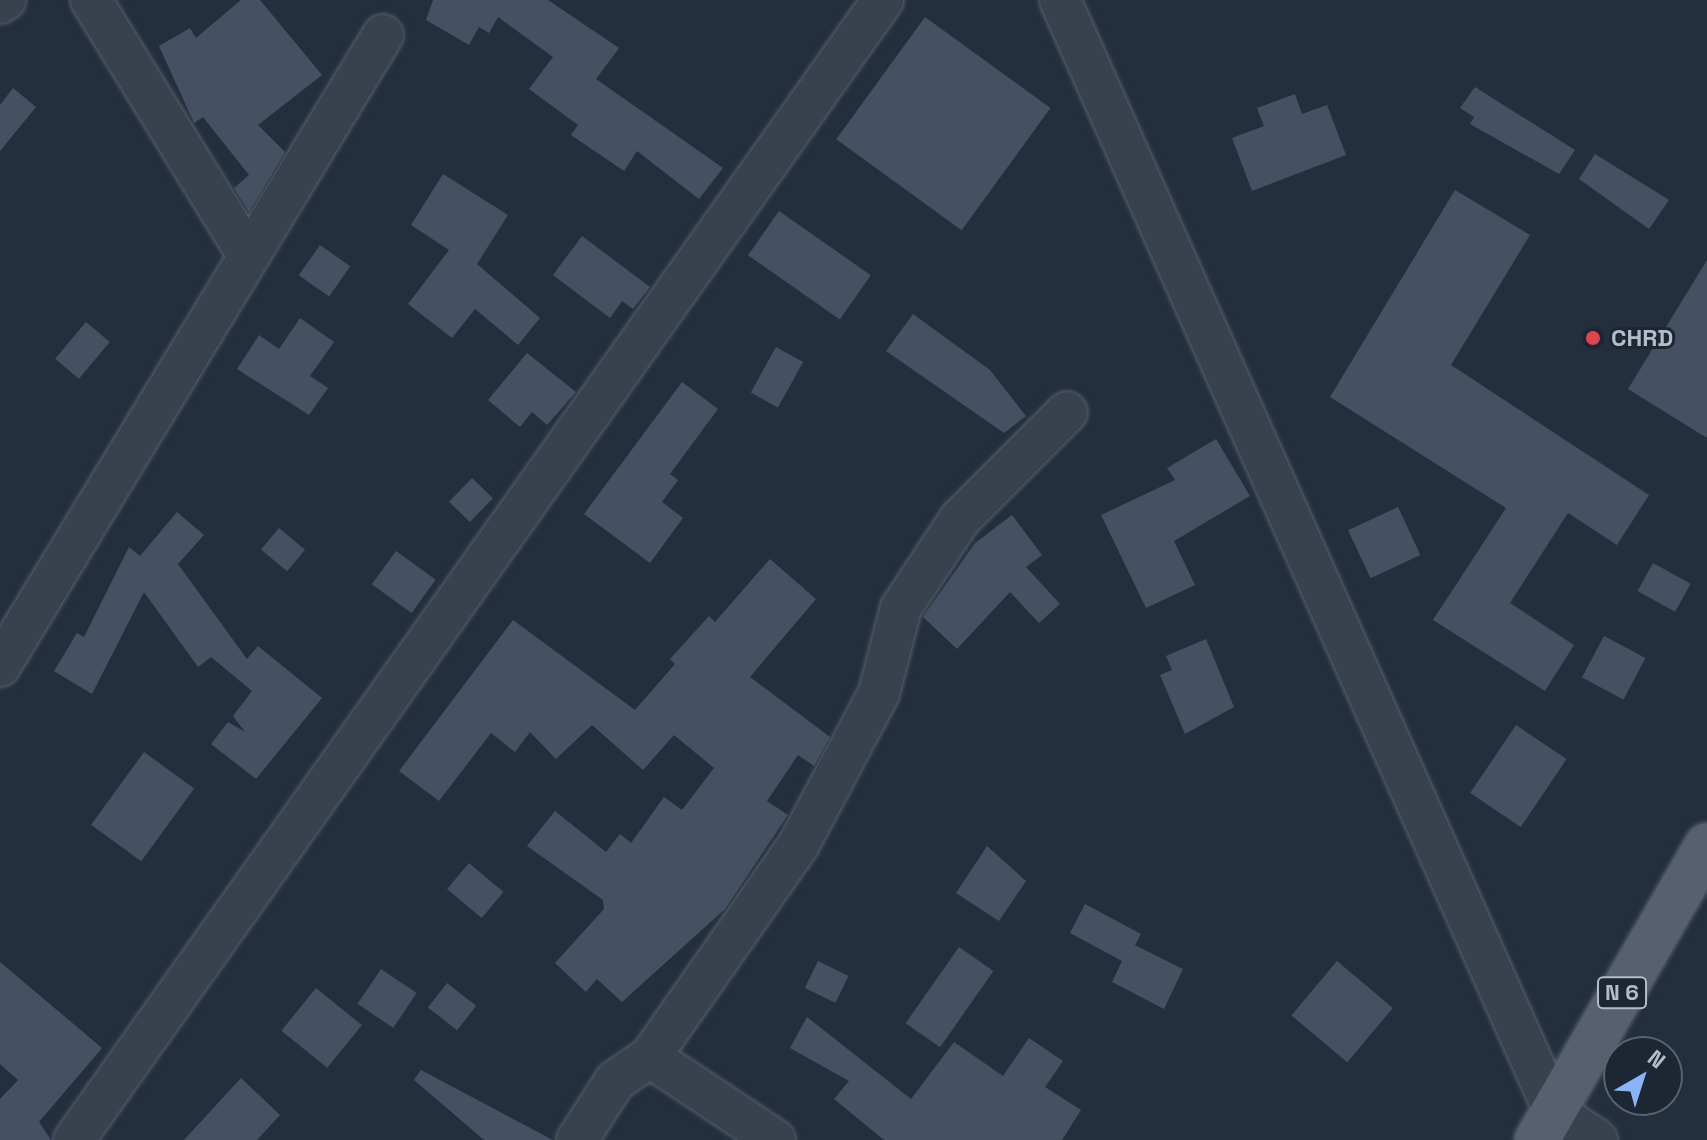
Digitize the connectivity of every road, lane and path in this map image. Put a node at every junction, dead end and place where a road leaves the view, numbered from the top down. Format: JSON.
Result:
{"nodes":[{"id":1,"x":5,"y":0,"type":"edge"},
{"id":2,"x":91,"y":0,"type":"edge"},
{"id":3,"x":883,"y":0,"type":"edge"},
{"id":4,"x":1060,"y":0,"type":"edge"},
{"id":5,"x":0,"y":3,"type":"edge"},
{"id":6,"x":383,"y":35,"type":"dead end"},
{"id":7,"x":248,"y":255,"type":"junction"},
{"id":8,"x":1067,"y":412,"type":"dead end"},
{"id":9,"x":0,"y":666,"type":"edge"},
{"id":10,"x":1707,"y":845,"type":"edge"},
{"id":11,"x":650,"y":1057,"type":"junction"},
{"id":12,"x":1546,"y":1126,"type":"edge"},
{"id":13,"x":74,"y":1140,"type":"edge"},
{"id":14,"x":577,"y":1140,"type":"edge"},
{"id":15,"x":775,"y":1140,"type":"edge"},
{"id":16,"x":1597,"y":1140,"type":"edge"}],
"edges":[{"from":1,"to":5,"type":"street"},
{"from":2,"to":7,"type":"street"},
{"from":3,"to":13,"type":"street"},
{"from":4,"to":12,"type":"street"},
{"from":6,"to":7,"type":"street"},
{"from":7,"to":9,"type":"street"},
{"from":8,"to":11,"type":"street"},
{"from":10,"to":12,"type":"main road","number":"N 6"},
{"from":11,"to":14,"type":"street"},
{"from":11,"to":15,"type":"street"},
{"from":12,"to":16,"type":"street"}]}
